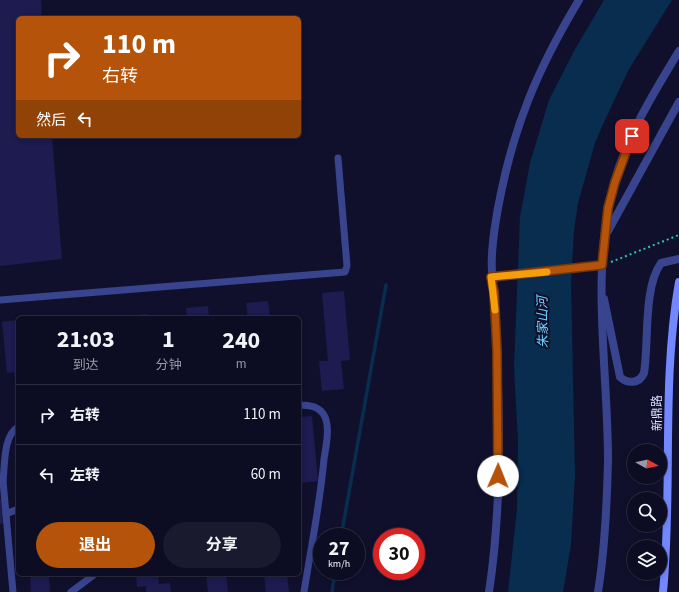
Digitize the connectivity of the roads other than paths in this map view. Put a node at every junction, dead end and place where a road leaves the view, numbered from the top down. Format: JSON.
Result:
{"nodes":[{"id":1,"x":579,"y":0,"type":"edge"},
{"id":2,"x":679,"y":50,"type":"edge"},
{"id":3,"x":679,"y":102,"type":"edge"},
{"id":4,"x":338,"y":158,"type":"dead end"},
{"id":5,"x":606,"y":235,"type":"junction"},
{"id":6,"x":679,"y":259,"type":"edge"},
{"id":7,"x":602,"y":265,"type":"junction"},
{"id":8,"x":491,"y":277,"type":"junction"},
{"id":9,"x":679,"y":282,"type":"edge"},
{"id":10,"x":601,"y":290,"type":"junction"},
{"id":11,"x":0,"y":300,"type":"edge"},
{"id":12,"x":301,"y":405,"type":"edge"},
{"id":13,"x":16,"y":428,"type":"edge"},
{"id":14,"x":2,"y":481,"type":"edge"},
{"id":15,"x":16,"y":510,"type":"edge"},
{"id":16,"x":6,"y":514,"type":"junction"},
{"id":17,"x":92,"y":576,"type":"edge"},
{"id":18,"x":13,"y":592,"type":"edge"},
{"id":19,"x":71,"y":592,"type":"edge"},
{"id":20,"x":304,"y":592,"type":"edge"},
{"id":21,"x":489,"y":592,"type":"edge"},
{"id":22,"x":598,"y":592,"type":"edge"},
{"id":23,"x":663,"y":592,"type":"edge"}],
"edges":[{"from":1,"to":8,"type":"street"},
{"from":2,"to":5,"type":"street"},
{"from":3,"to":5,"type":"street"},
{"from":4,"to":11,"type":"lane"},
{"from":5,"to":7,"type":"street"},
{"from":6,"to":10,"type":"street"},
{"from":7,"to":8,"type":"street"},
{"from":7,"to":10,"type":"street"},
{"from":8,"to":21,"type":"street"},
{"from":9,"to":23,"type":"street","name":"新鼎路"},
{"from":10,"to":22,"type":"street"},
{"from":12,"to":20,"type":"lane"},
{"from":13,"to":14,"type":"lane"},
{"from":14,"to":16,"type":"lane"},
{"from":15,"to":16,"type":"lane"},
{"from":16,"to":18,"type":"lane"},
{"from":17,"to":19,"type":"lane"}]}
